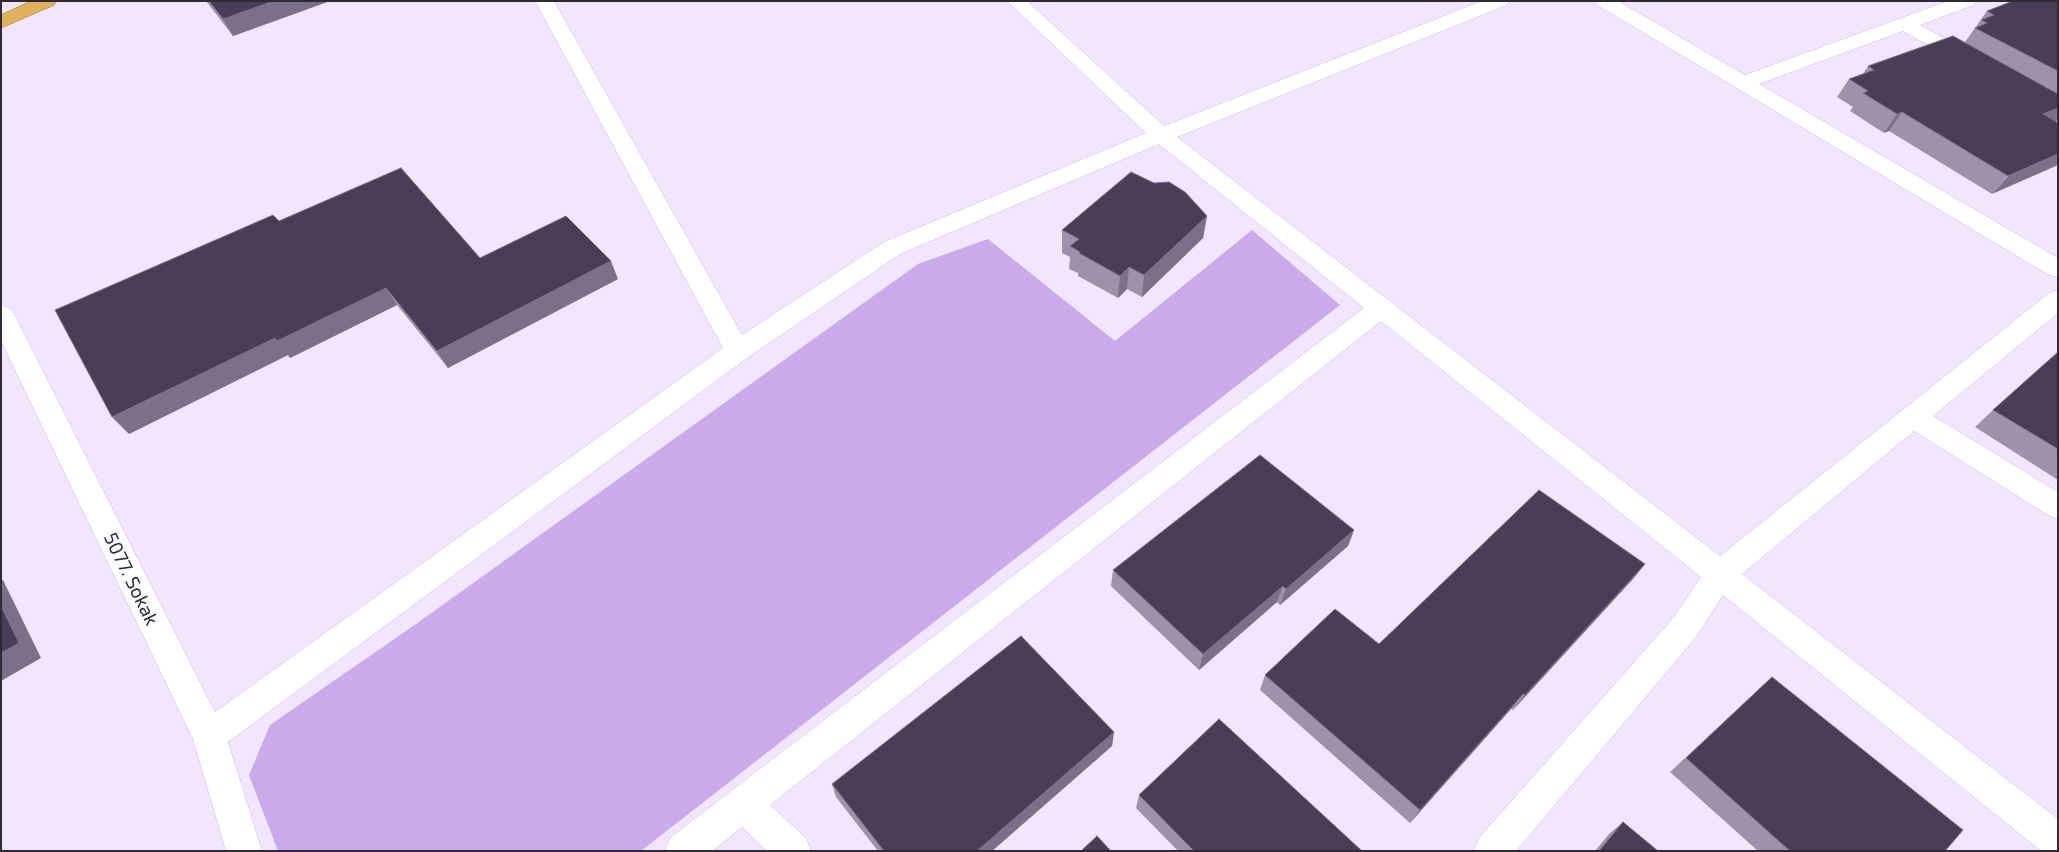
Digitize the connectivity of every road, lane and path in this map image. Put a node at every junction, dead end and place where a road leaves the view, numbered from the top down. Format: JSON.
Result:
{"nodes":[{"id":1,"x":47,"y":1,"type":"edge"},
{"id":2,"x":544,"y":1,"type":"edge"},
{"id":3,"x":1016,"y":1,"type":"edge"},
{"id":4,"x":1500,"y":1,"type":"edge"},
{"id":5,"x":1604,"y":1,"type":"edge"},
{"id":6,"x":1967,"y":1,"type":"edge"},
{"id":7,"x":1,"y":22,"type":"edge"},
{"id":8,"x":1904,"y":24,"type":"junction"},
{"id":9,"x":1989,"y":71,"type":"edge"},
{"id":10,"x":1742,"y":83,"type":"junction"},
{"id":11,"x":1161,"y":136,"type":"junction"},
{"id":12,"x":2058,"y":269,"type":"edge"},
{"id":13,"x":2058,"y":298,"type":"edge"},
{"id":14,"x":1381,"y":308,"type":"junction"},
{"id":15,"x":1,"y":314,"type":"edge"},
{"id":16,"x":8,"y":348,"type":"edge"},
{"id":17,"x":738,"y":351,"type":"junction"},
{"id":18,"x":1913,"y":417,"type":"junction"},
{"id":19,"x":2058,"y":507,"type":"edge"},
{"id":20,"x":1720,"y":574,"type":"junction"},
{"id":21,"x":209,"y":736,"type":"junction"},
{"id":22,"x":743,"y":803,"type":"junction"},
{"id":23,"x":2058,"y":842,"type":"edge"},
{"id":24,"x":244,"y":851,"type":"edge"},
{"id":25,"x":683,"y":851,"type":"edge"},
{"id":26,"x":793,"y":851,"type":"edge"},
{"id":27,"x":1492,"y":851,"type":"edge"}],
"edges":[{"from":1,"to":7,"type":"highway"},
{"from":2,"to":17,"type":"street"},
{"from":3,"to":11,"type":"street"},
{"from":4,"to":11,"type":"street"},
{"from":5,"to":10,"type":"street"},
{"from":6,"to":8,"type":"street"},
{"from":8,"to":9,"type":"street"},
{"from":8,"to":10,"type":"street"},
{"from":10,"to":12,"type":"street"},
{"from":11,"to":14,"type":"street"},
{"from":11,"to":17,"type":"street"},
{"from":13,"to":18,"type":"street"},
{"from":14,"to":20,"type":"street"},
{"from":14,"to":22,"type":"street"},
{"from":15,"to":16,"type":"street","name":"5077. Sokak"},
{"from":16,"to":21,"type":"street","name":"5077. Sokak"},
{"from":17,"to":21,"type":"street"},
{"from":18,"to":19,"type":"street"},
{"from":18,"to":20,"type":"street"},
{"from":20,"to":23,"type":"street"},
{"from":20,"to":27,"type":"street"},
{"from":21,"to":24,"type":"street","name":"5077. Sokak"},
{"from":22,"to":25,"type":"street"},
{"from":22,"to":26,"type":"street"}]}
